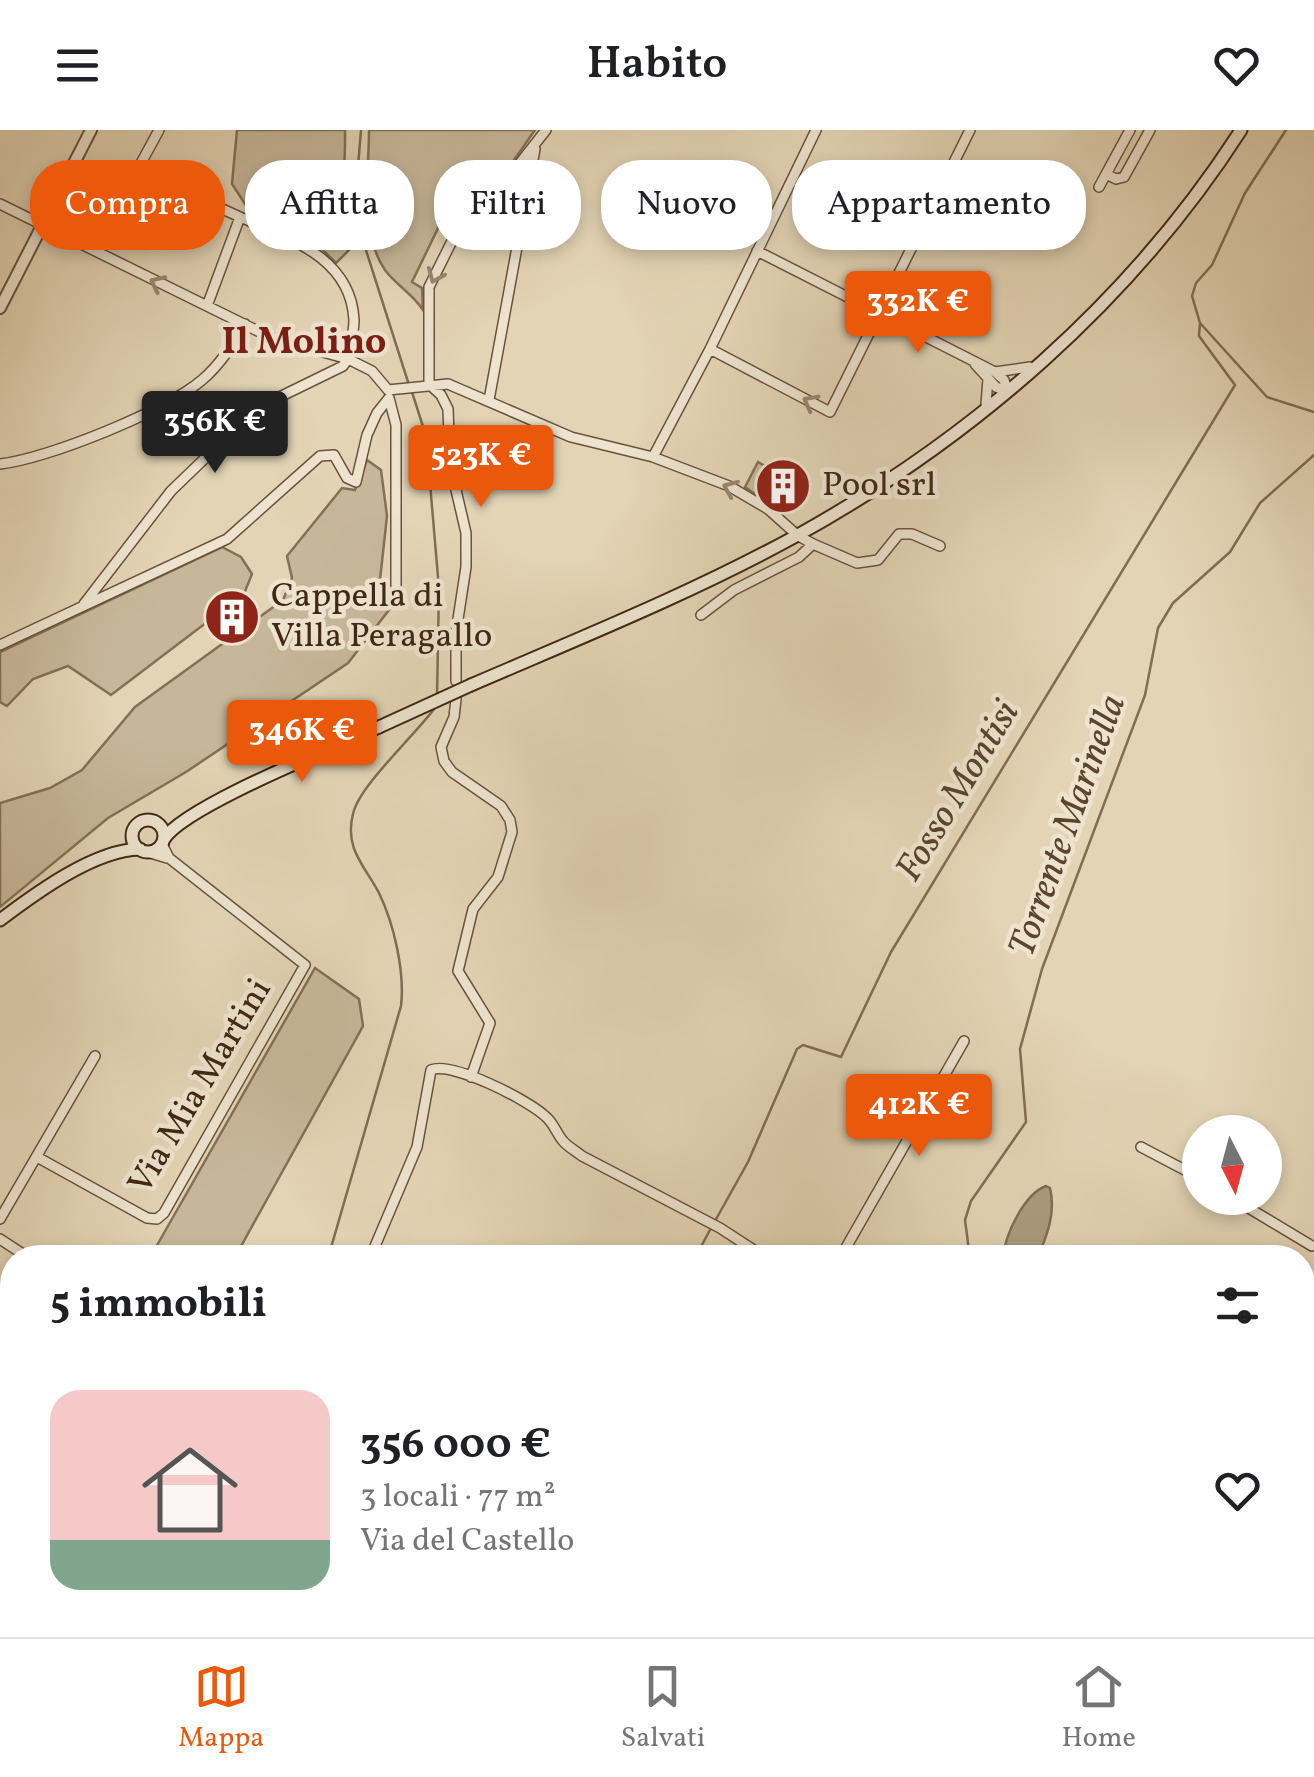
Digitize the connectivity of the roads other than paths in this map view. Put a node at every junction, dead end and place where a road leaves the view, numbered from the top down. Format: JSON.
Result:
{"nodes":[{"id":1,"x":91,"y":130,"type":"edge"},
{"id":2,"x":158,"y":130,"type":"edge"},
{"id":3,"x":546,"y":130,"type":"edge"},
{"id":4,"x":816,"y":130,"type":"edge"},
{"id":5,"x":970,"y":130,"type":"edge"},
{"id":6,"x":1130,"y":130,"type":"edge"},
{"id":7,"x":1150,"y":130,"type":"edge"},
{"id":8,"x":1240,"y":130,"type":"edge"},
{"id":9,"x":536,"y":146,"type":"junction"},
{"id":10,"x":76,"y":160,"type":"edge"},
{"id":11,"x":1106,"y":174,"type":"junction"},
{"id":12,"x":1099,"y":187,"type":"dead end"},
{"id":13,"x":0,"y":204,"type":"edge"},
{"id":14,"x":240,"y":217,"type":"junction"},
{"id":15,"x":30,"y":219,"type":"edge"},
{"id":16,"x":30,"y":249,"type":"edge"},
{"id":17,"x":93,"y":250,"type":"edge"},
{"id":18,"x":757,"y":251,"type":"junction"},
{"id":19,"x":207,"y":306,"type":"junction"},
{"id":20,"x":0,"y":308,"type":"edge"},
{"id":21,"x":879,"y":314,"type":"junction"},
{"id":22,"x":245,"y":324,"type":"junction"},
{"id":23,"x":710,"y":348,"type":"junction"},
{"id":24,"x":1056,"y":348,"type":"junction"},
{"id":25,"x":348,"y":359,"type":"junction"},
{"id":26,"x":1030,"y":367,"type":"junction"},
{"id":27,"x":992,"y":375,"type":"junction"},
{"id":28,"x":426,"y":385,"type":"junction"},
{"id":29,"x":1006,"y":390,"type":"junction"},
{"id":30,"x":390,"y":393,"type":"junction"},
{"id":31,"x":489,"y":400,"type":"junction"},
{"id":32,"x":986,"y":404,"type":"junction"},
{"id":33,"x":955,"y":432,"type":"junction"},
{"id":34,"x":653,"y":457,"type":"junction"},
{"id":35,"x":0,"y":464,"type":"edge"},
{"id":36,"x":797,"y":535,"type":"junction"},
{"id":37,"x":813,"y":544,"type":"junction"},
{"id":38,"x":940,"y":546,"type":"dead end"},
{"id":39,"x":396,"y":589,"type":"dead end"},
{"id":40,"x":82,"y":606,"type":"junction"},
{"id":41,"x":701,"y":615,"type":"dead end"},
{"id":42,"x":0,"y":645,"type":"edge"},
{"id":43,"x":456,"y":682,"type":"dead end"},
{"id":44,"x":456,"y":699,"type":"dead end"},
{"id":45,"x":180,"y":822,"type":"junction"},
{"id":46,"x":157,"y":823,"type":"junction"},
{"id":47,"x":133,"y":834,"type":"junction"},
{"id":48,"x":163,"y":842,"type":"junction"},
{"id":49,"x":143,"y":850,"type":"junction"},
{"id":50,"x":120,"y":851,"type":"junction"},
{"id":51,"x":169,"y":858,"type":"junction"},
{"id":52,"x":0,"y":920,"type":"edge"},
{"id":53,"x":964,"y":1042,"type":"dead end"},
{"id":54,"x":95,"y":1056,"type":"dead end"},
{"id":55,"x":471,"y":1076,"type":"junction"},
{"id":56,"x":1141,"y":1147,"type":"dead end"},
{"id":57,"x":37,"y":1157,"type":"junction"},
{"id":58,"x":1182,"y":1169,"type":"edge"},
{"id":59,"x":1261,"y":1215,"type":"edge"},
{"id":60,"x":0,"y":1219,"type":"edge"},
{"id":61,"x":376,"y":1245,"type":"edge"},
{"id":62,"x":746,"y":1245,"type":"edge"},
{"id":63,"x":847,"y":1245,"type":"edge"},
{"id":64,"x":1313,"y":1245,"type":"edge"}],
"edges":[{"from":1,"to":10,"type":"street"},
{"from":2,"to":14,"type":"street"},
{"from":3,"to":9,"type":"street"},
{"from":4,"to":18,"type":"street"},
{"from":5,"to":21,"type":"street"},
{"from":6,"to":11,"type":"street"},
{"from":7,"to":11,"type":"street"},
{"from":8,"to":24,"type":"main road"},
{"from":9,"to":28,"type":"street","one_way":true},
{"from":9,"to":31,"type":"street"},
{"from":11,"to":12,"type":"street"},
{"from":13,"to":15,"type":"street"},
{"from":14,"to":19,"type":"street"},
{"from":14,"to":25,"type":"street"},
{"from":16,"to":20,"type":"street"},
{"from":19,"to":17,"type":"street","one_way":true},
{"from":18,"to":21,"type":"street"},
{"from":18,"to":23,"type":"street"},
{"from":19,"to":22,"type":"street"},
{"from":21,"to":23,"type":"street","one_way":true},
{"from":21,"to":27,"type":"street"},
{"from":22,"to":25,"type":"street"},
{"from":22,"to":35,"type":"street"},
{"from":23,"to":34,"type":"street"},
{"from":24,"to":26,"type":"main road"},
{"from":24,"to":29,"type":"main road"},
{"from":25,"to":30,"type":"street"},
{"from":25,"to":40,"type":"street"},
{"from":26,"to":27,"type":"street"},
{"from":26,"to":29,"type":"main road"},
{"from":27,"to":29,"type":"street"},
{"from":27,"to":32,"type":"street"},
{"from":28,"to":30,"type":"street"},
{"from":28,"to":31,"type":"street"},
{"from":28,"to":43,"type":"street"},
{"from":29,"to":32,"type":"main road"},
{"from":29,"to":33,"type":"main road"},
{"from":30,"to":39,"type":"street"},
{"from":30,"to":40,"type":"street"},
{"from":31,"to":34,"type":"street"},
{"from":32,"to":33,"type":"main road"},
{"from":33,"to":36,"type":"main road"},
{"from":36,"to":34,"type":"street","one_way":true},
{"from":36,"to":37,"type":"street"},
{"from":36,"to":45,"type":"main road","bridge":true},
{"from":37,"to":38,"type":"street"},
{"from":37,"to":41,"type":"street"},
{"from":40,"to":42,"type":"street"},
{"from":44,"to":55,"type":"street"},
{"from":45,"to":46,"type":"main road"},
{"from":45,"to":48,"type":"main road"},
{"from":46,"to":47,"type":"main road"},
{"from":46,"to":48,"type":"main road"},
{"from":47,"to":49,"type":"main road"},
{"from":47,"to":50,"type":"main road"},
{"from":48,"to":49,"type":"main road"},
{"from":48,"to":51,"type":"street","name":"Via Mia Martini"},
{"from":49,"to":50,"type":"main road"},
{"from":49,"to":51,"type":"street","name":"Via Mia Martini"},
{"from":50,"to":52,"type":"main road"},
{"from":51,"to":57,"type":"street","name":"Via Mia Martini"},
{"from":53,"to":63,"type":"street"},
{"from":54,"to":57,"type":"street"},
{"from":55,"to":61,"type":"street"},
{"from":55,"to":62,"type":"street"},
{"from":56,"to":58,"type":"street"},
{"from":57,"to":60,"type":"street"},
{"from":59,"to":64,"type":"street"}]}
